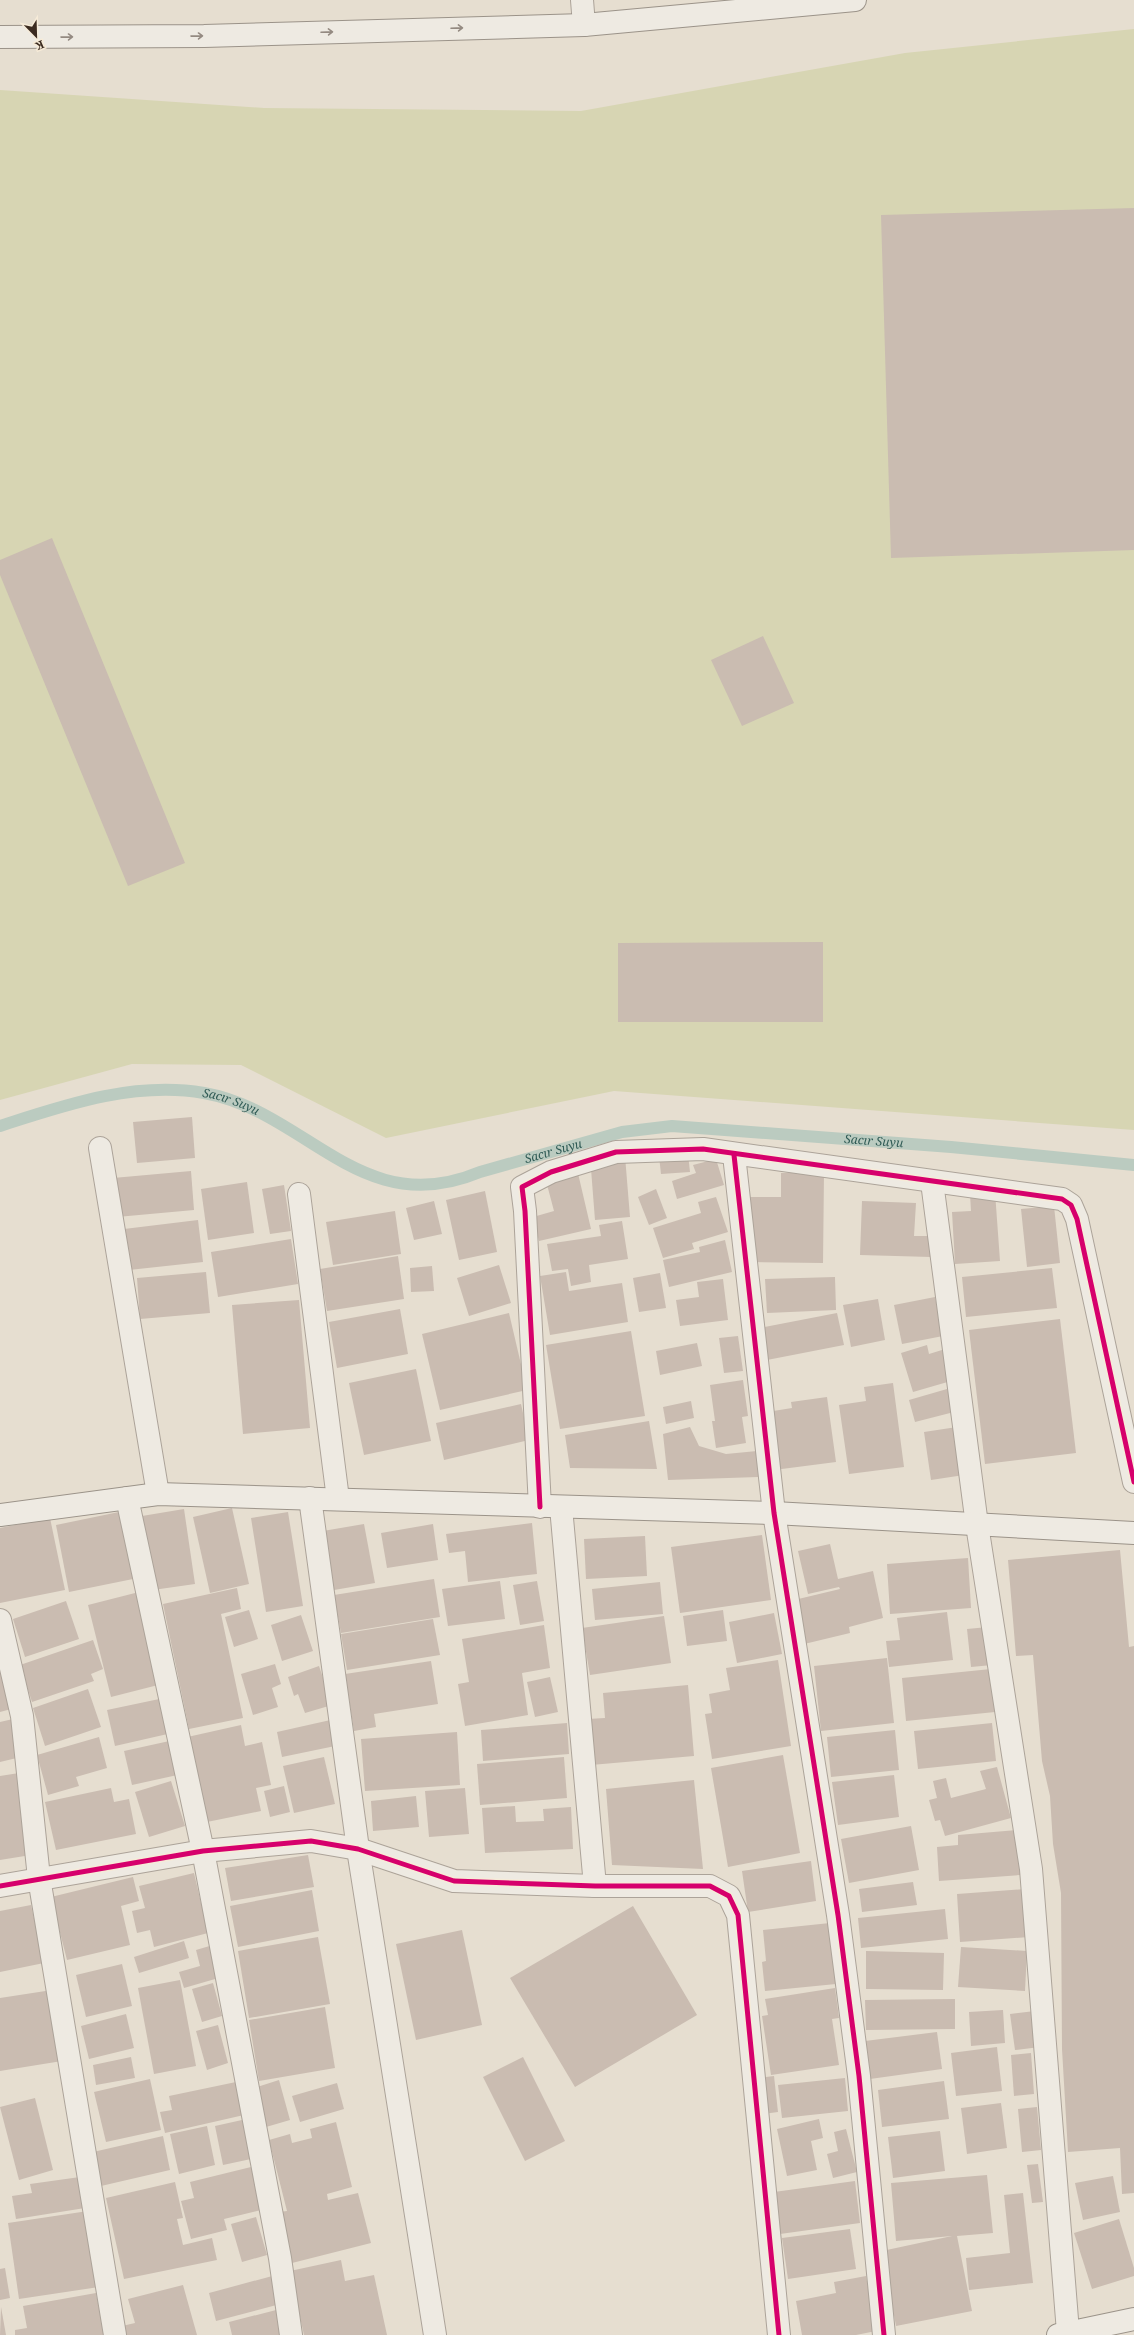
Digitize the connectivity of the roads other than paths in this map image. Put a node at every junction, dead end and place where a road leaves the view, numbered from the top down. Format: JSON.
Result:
{"nodes":[{"id":1,"x":582,"y":0,"type":"edge"},
{"id":2,"x":855,"y":0,"type":"edge"},
{"id":3,"x":584,"y":24,"type":"junction"},
{"id":4,"x":0,"y":37,"type":"edge"},
{"id":5,"x":100,"y":1148,"type":"dead end"},
{"id":6,"x":734,"y":1155,"type":"junction"},
{"id":7,"x":932,"y":1182,"type":"junction"},
{"id":8,"x":298,"y":1194,"type":"dead end"},
{"id":9,"x":1134,"y":1482,"type":"edge"},
{"id":10,"x":158,"y":1494,"type":"junction"},
{"id":11,"x":128,"y":1498,"type":"junction"},
{"id":12,"x":310,"y":1498,"type":"junction"},
{"id":13,"x":338,"y":1499,"type":"junction"},
{"id":14,"x":551,"y":1507,"type":"junction"},
{"id":15,"x":774,"y":1513,"type":"junction"},
{"id":16,"x":0,"y":1515,"type":"edge"},
{"id":17,"x":977,"y":1525,"type":"junction"},
{"id":18,"x":1134,"y":1533,"type":"edge"},
{"id":19,"x":0,"y":1620,"type":"edge"},
{"id":20,"x":358,"y":1849,"type":"junction"},
{"id":21,"x":203,"y":1851,"type":"junction"},
{"id":22,"x":39,"y":1878,"type":"junction"},
{"id":23,"x":0,"y":1886,"type":"edge"},
{"id":24,"x":595,"y":1886,"type":"junction"},
{"id":25,"x":1129,"y":2325,"type":"edge"},
{"id":26,"x":1063,"y":2334,"type":"edge"},
{"id":27,"x":115,"y":2335,"type":"edge"},
{"id":28,"x":291,"y":2335,"type":"edge"},
{"id":29,"x":434,"y":2335,"type":"edge"},
{"id":30,"x":780,"y":2335,"type":"edge"},
{"id":31,"x":884,"y":2335,"type":"edge"}],
"edges":[{"from":1,"to":3,"type":"street"},
{"from":2,"to":3,"type":"street"},
{"from":4,"to":3,"type":"street","one_way":true},
{"from":5,"to":10,"type":"street"},
{"from":6,"to":7,"type":"street"},
{"from":6,"to":14,"type":"street"},
{"from":6,"to":15,"type":"street"},
{"from":7,"to":9,"type":"street"},
{"from":7,"to":17,"type":"street"},
{"from":8,"to":13,"type":"street"},
{"from":10,"to":11,"type":"street"},
{"from":10,"to":12,"type":"street"},
{"from":11,"to":16,"type":"street"},
{"from":11,"to":21,"type":"street"},
{"from":12,"to":13,"type":"street"},
{"from":12,"to":20,"type":"street"},
{"from":13,"to":14,"type":"street"},
{"from":14,"to":15,"type":"street"},
{"from":14,"to":24,"type":"street"},
{"from":15,"to":17,"type":"street"},
{"from":15,"to":31,"type":"street"},
{"from":17,"to":18,"type":"street"},
{"from":17,"to":26,"type":"street"},
{"from":19,"to":22,"type":"street"},
{"from":20,"to":21,"type":"street"},
{"from":20,"to":24,"type":"street"},
{"from":20,"to":29,"type":"street"},
{"from":21,"to":22,"type":"street"},
{"from":21,"to":28,"type":"street"},
{"from":22,"to":23,"type":"street"},
{"from":22,"to":27,"type":"street"},
{"from":24,"to":30,"type":"street"},
{"from":25,"to":26,"type":"street"}]}
